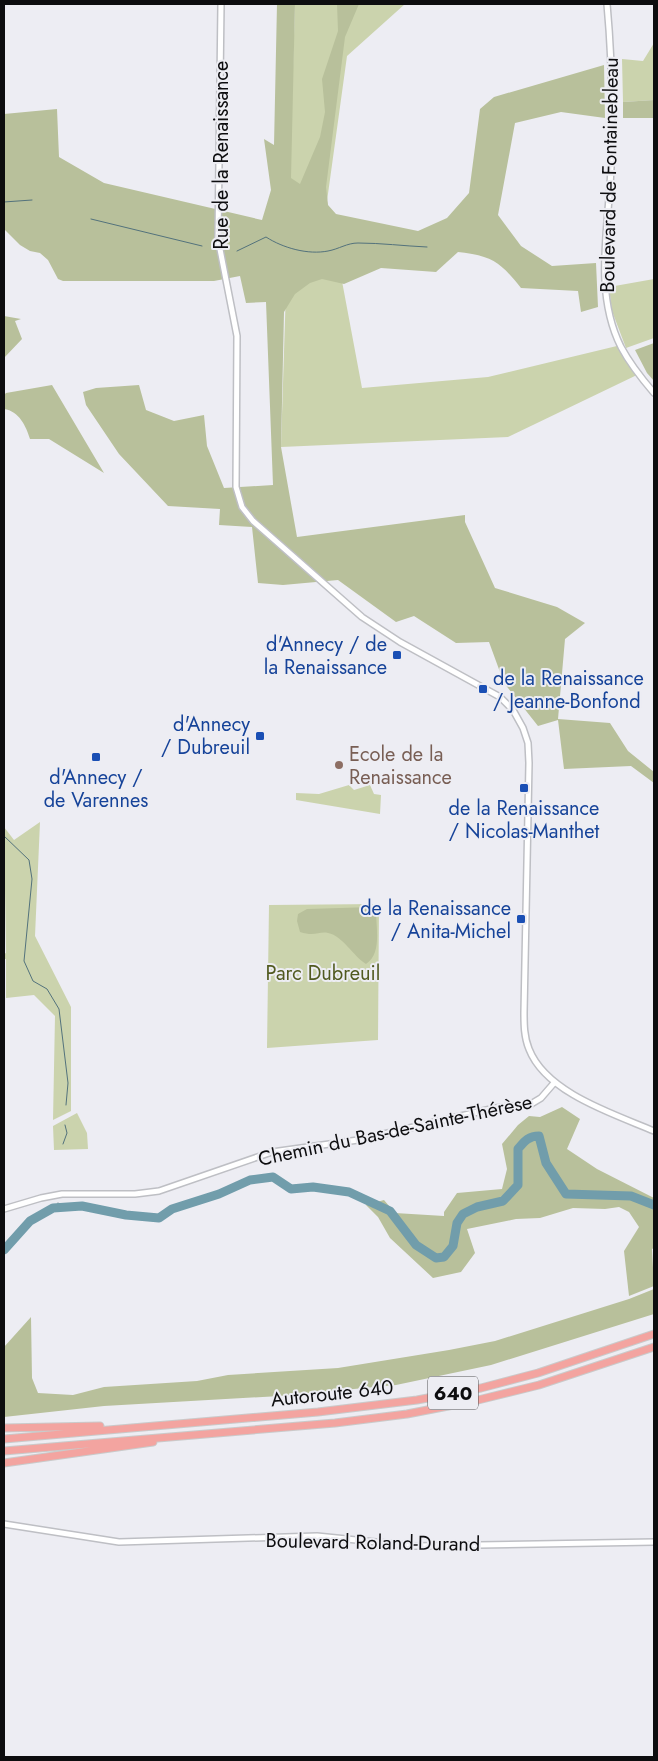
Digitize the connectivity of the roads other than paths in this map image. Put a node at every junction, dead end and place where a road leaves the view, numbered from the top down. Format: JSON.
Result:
{"nodes":[{"id":1,"x":221,"y":4,"type":"edge"},
{"id":2,"x":607,"y":4,"type":"edge"},
{"id":3,"x":654,"y":393,"type":"edge"},
{"id":4,"x":554,"y":1082,"type":"junction"},
{"id":5,"x":654,"y":1131,"type":"edge"},
{"id":6,"x":4,"y":1209,"type":"edge"},
{"id":7,"x":654,"y":1334,"type":"edge"},
{"id":8,"x":654,"y":1347,"type":"edge"},
{"id":9,"x":156,"y":1426,"type":"junction"},
{"id":10,"x":4,"y":1428,"type":"edge"},
{"id":11,"x":210,"y":1433,"type":"junction"},
{"id":12,"x":4,"y":1439,"type":"edge"},
{"id":13,"x":4,"y":1451,"type":"edge"},
{"id":14,"x":4,"y":1463,"type":"edge"},
{"id":15,"x":4,"y":1524,"type":"edge"},
{"id":16,"x":654,"y":1542,"type":"edge"}],
"edges":[{"from":1,"to":4,"type":"street","name":"Rue de la Renaissance"},
{"from":2,"to":3,"type":"street","name":"Boulevard de Fontainebleau"},
{"from":4,"to":5,"type":"street","name":"Chemin du Bas-de-Sainte-Thérèse"},
{"from":4,"to":6,"type":"street","name":"Chemin du Bas-de-Sainte-Thérèse"},
{"from":7,"to":9,"type":"highway","name":"Autoroute 640","number":"640"},
{"from":8,"to":11,"type":"highway","name":"Autoroute 640","number":"640"},
{"from":9,"to":10,"type":"highway"},
{"from":9,"to":12,"type":"highway","name":"Autoroute 640","number":"640"},
{"from":11,"to":13,"type":"highway","name":"Autoroute 640","number":"640"},
{"from":11,"to":14,"type":"highway"},
{"from":15,"to":16,"type":"street","name":"Boulevard Roland-Durand"}]}
